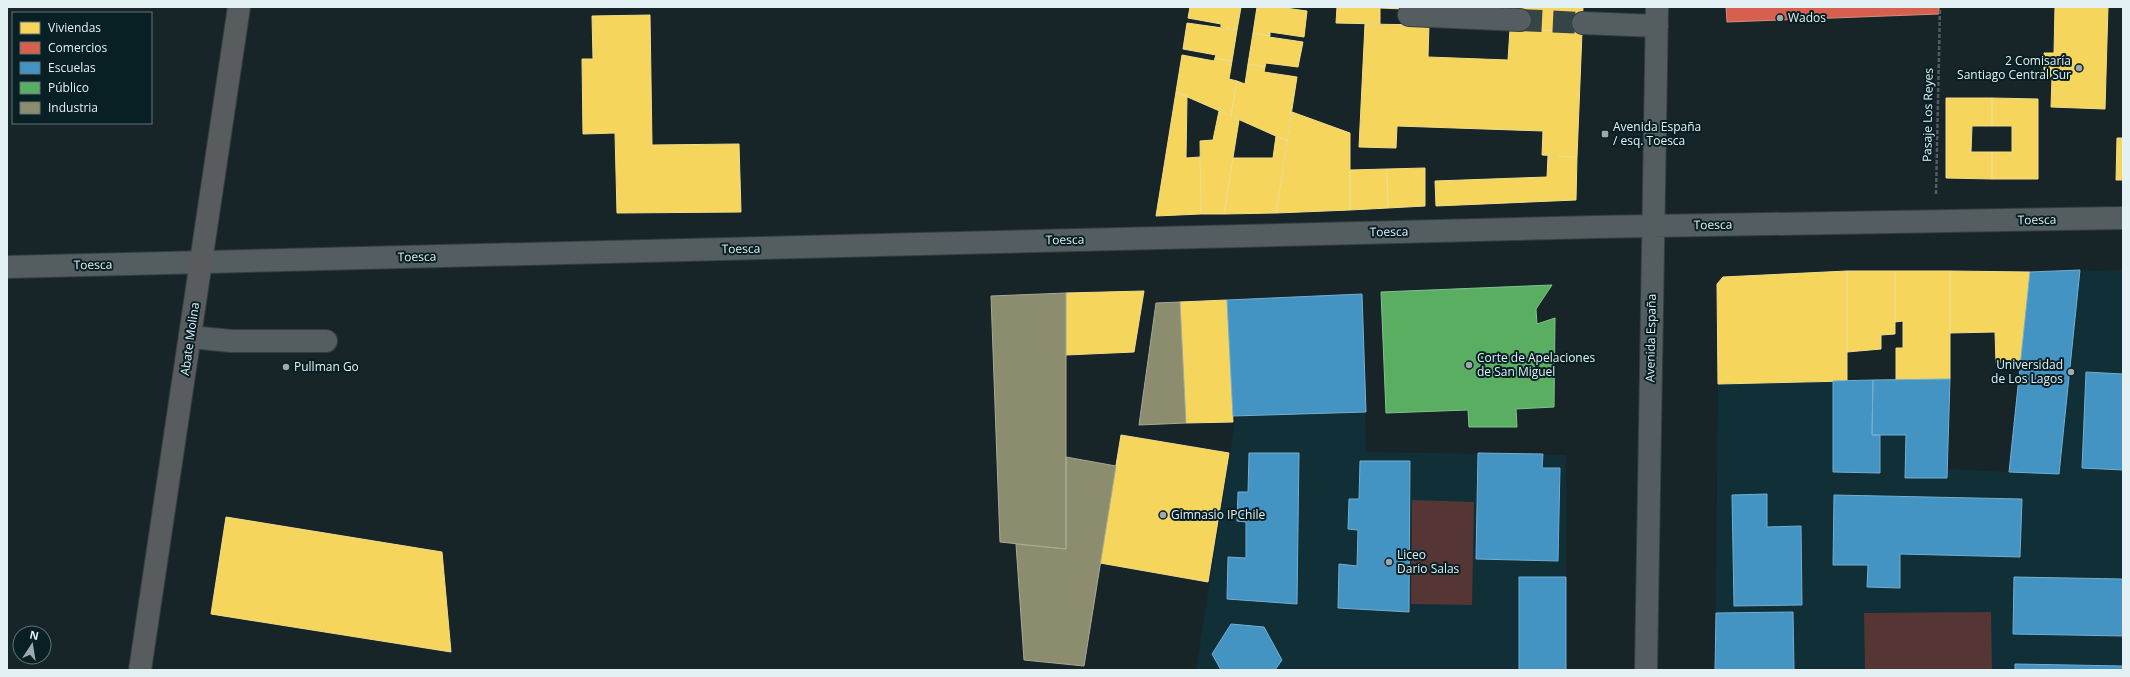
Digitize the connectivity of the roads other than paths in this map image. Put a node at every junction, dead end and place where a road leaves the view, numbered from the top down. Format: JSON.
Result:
{"nodes":[{"id":1,"x":239,"y":7,"type":"edge"},
{"id":2,"x":1409,"y":15,"type":"dead end"},
{"id":3,"x":1657,"y":16,"type":"edge"},
{"id":4,"x":1520,"y":20,"type":"tunnel mouth"},
{"id":5,"x":1583,"y":23,"type":"tunnel mouth"},
{"id":6,"x":2123,"y":218,"type":"edge"},
{"id":7,"x":1653,"y":226,"type":"junction"},
{"id":8,"x":201,"y":262,"type":"junction"},
{"id":9,"x":7,"y":267,"type":"edge"},
{"id":10,"x":191,"y":337,"type":"junction"},
{"id":11,"x":326,"y":341,"type":"dead end"},
{"id":12,"x":140,"y":670,"type":"edge"},
{"id":13,"x":1646,"y":670,"type":"edge"}],
"edges":[{"from":1,"to":8,"type":"main road","name":"Abate Molina"},
{"from":2,"to":4,"type":"street"},
{"from":3,"to":5,"type":"street"},
{"from":3,"to":7,"type":"street","name":"Avenida España"},
{"from":6,"to":7,"type":"street","name":"Toesca"},
{"from":7,"to":8,"type":"street","name":"Toesca"},
{"from":7,"to":13,"type":"street","name":"Avenida España"},
{"from":8,"to":9,"type":"street","name":"Toesca"},
{"from":8,"to":10,"type":"main road","name":"Abate Molina"},
{"from":10,"to":11,"type":"street"},
{"from":10,"to":12,"type":"main road","name":"Abate Molina"}]}
